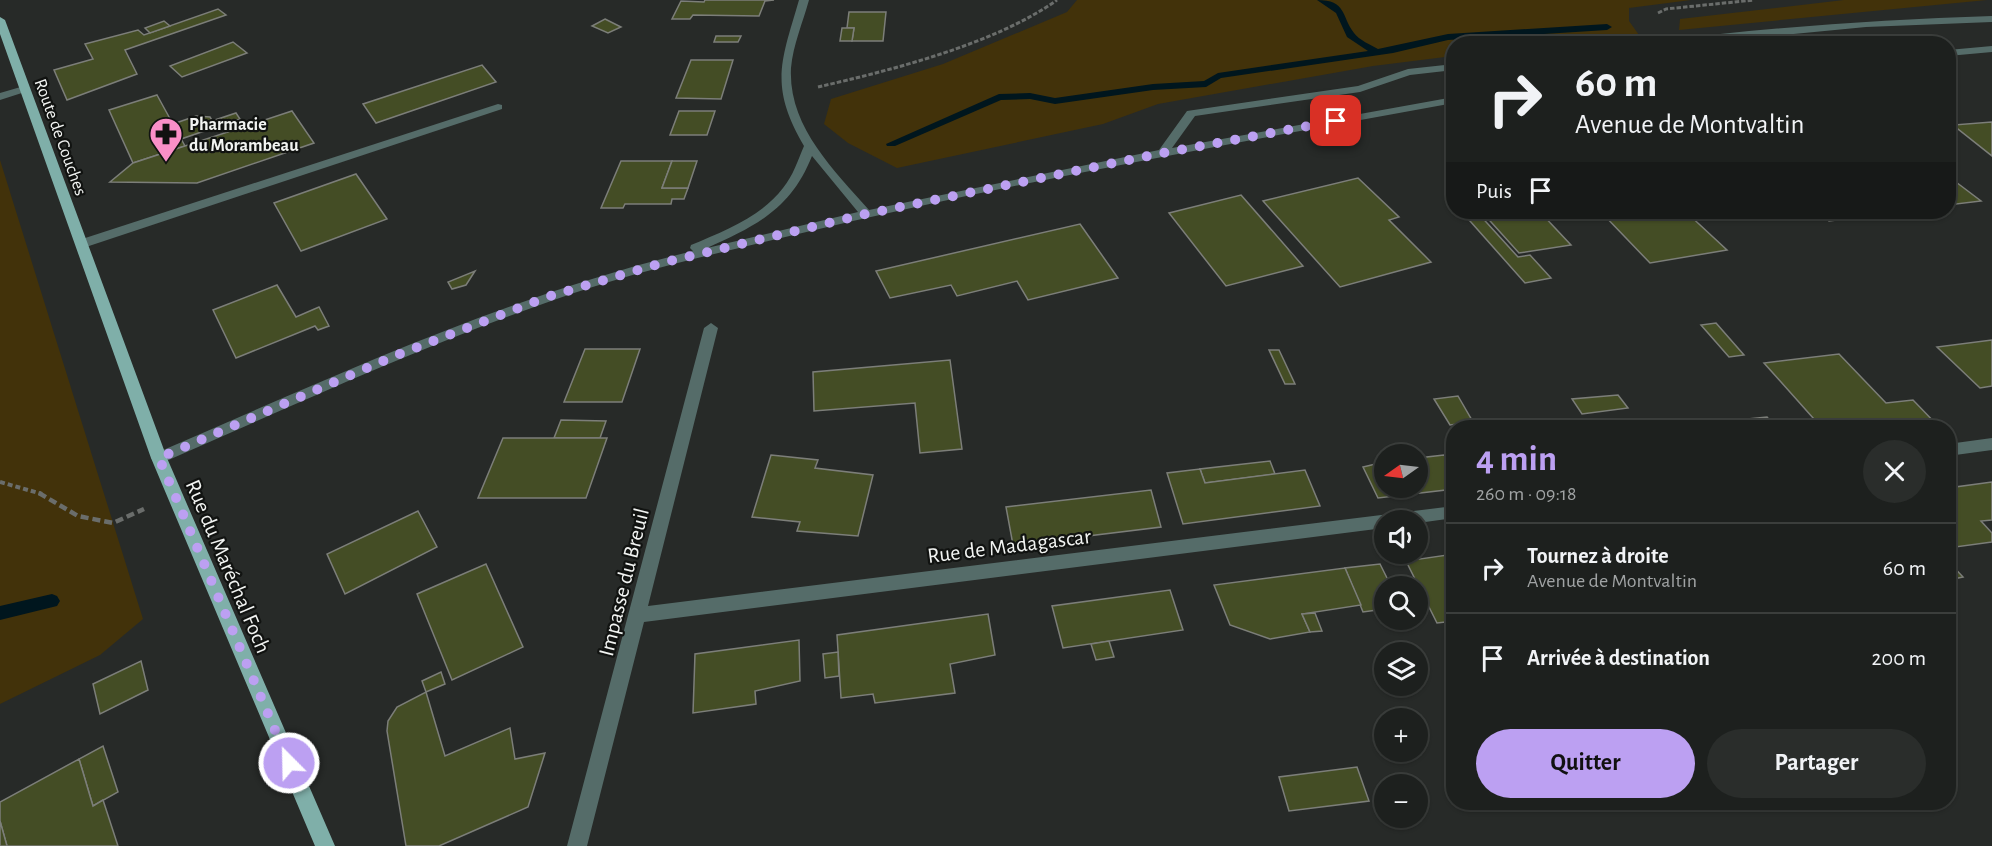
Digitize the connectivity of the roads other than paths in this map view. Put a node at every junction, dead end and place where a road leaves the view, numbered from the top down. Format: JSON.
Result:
{"nodes":[{"id":1,"x":804,"y":0,"type":"edge"},
{"id":2,"x":1992,"y":19,"type":"edge"},
{"id":3,"x":0,"y":20,"type":"edge"},
{"id":4,"x":1724,"y":36,"type":"edge"},
{"id":5,"x":1992,"y":49,"type":"edge"},
{"id":6,"x":1956,"y":51,"type":"edge"},
{"id":7,"x":1446,"y":67,"type":"edge"},
{"id":8,"x":24,"y":90,"type":"junction"},
{"id":9,"x":0,"y":96,"type":"edge"},
{"id":10,"x":1446,"y":101,"type":"edge"},
{"id":11,"x":498,"y":107,"type":"dead end"},
{"id":12,"x":811,"y":144,"type":"junction"},
{"id":13,"x":1163,"y":153,"type":"junction"},
{"id":14,"x":866,"y":214,"type":"junction"},
{"id":15,"x":81,"y":244,"type":"junction"},
{"id":16,"x":662,"y":263,"type":"junction"},
{"id":17,"x":89,"y":266,"type":"joint"},
{"id":18,"x":711,"y":328,"type":"dead end"},
{"id":19,"x":1992,"y":444,"type":"edge"},
{"id":20,"x":1956,"y":449,"type":"edge"},
{"id":21,"x":159,"y":458,"type":"junction"},
{"id":22,"x":1446,"y":513,"type":"edge"},
{"id":23,"x":1428,"y":515,"type":"edge"},
{"id":24,"x":1374,"y":523,"type":"edge"},
{"id":25,"x":638,"y":615,"type":"junction"},
{"id":26,"x":325,"y":846,"type":"edge"},
{"id":27,"x":576,"y":846,"type":"edge"}],
"edges":[{"from":1,"to":12,"type":"street"},
{"from":2,"to":4,"type":"street"},
{"from":3,"to":8,"type":"main road","name":"Route de Couches"},
{"from":5,"to":6,"type":"street"},
{"from":7,"to":13,"type":"street"},
{"from":8,"to":9,"type":"street"},
{"from":8,"to":15,"type":"main road","name":"Route de Couches"},
{"from":10,"to":13,"type":"street"},
{"from":11,"to":15,"type":"street"},
{"from":12,"to":14,"type":"street"},
{"from":12,"to":16,"type":"street"},
{"from":13,"to":14,"type":"street"},
{"from":14,"to":16,"type":"street"},
{"from":15,"to":17,"type":"main road","name":"Route de Couches"},
{"from":16,"to":21,"type":"street"},
{"from":17,"to":21,"type":"main road","name":"Rue du Maréchal Foch"},
{"from":18,"to":25,"type":"street","name":"Impasse du Breuil"},
{"from":19,"to":20,"type":"street"},
{"from":21,"to":26,"type":"main road","name":"Rue du Maréchal Foch"},
{"from":22,"to":23,"type":"street","name":"Rue de Madagascar"},
{"from":24,"to":25,"type":"street","name":"Rue de Madagascar"},
{"from":25,"to":27,"type":"street","name":"Impasse du Breuil"}]}
